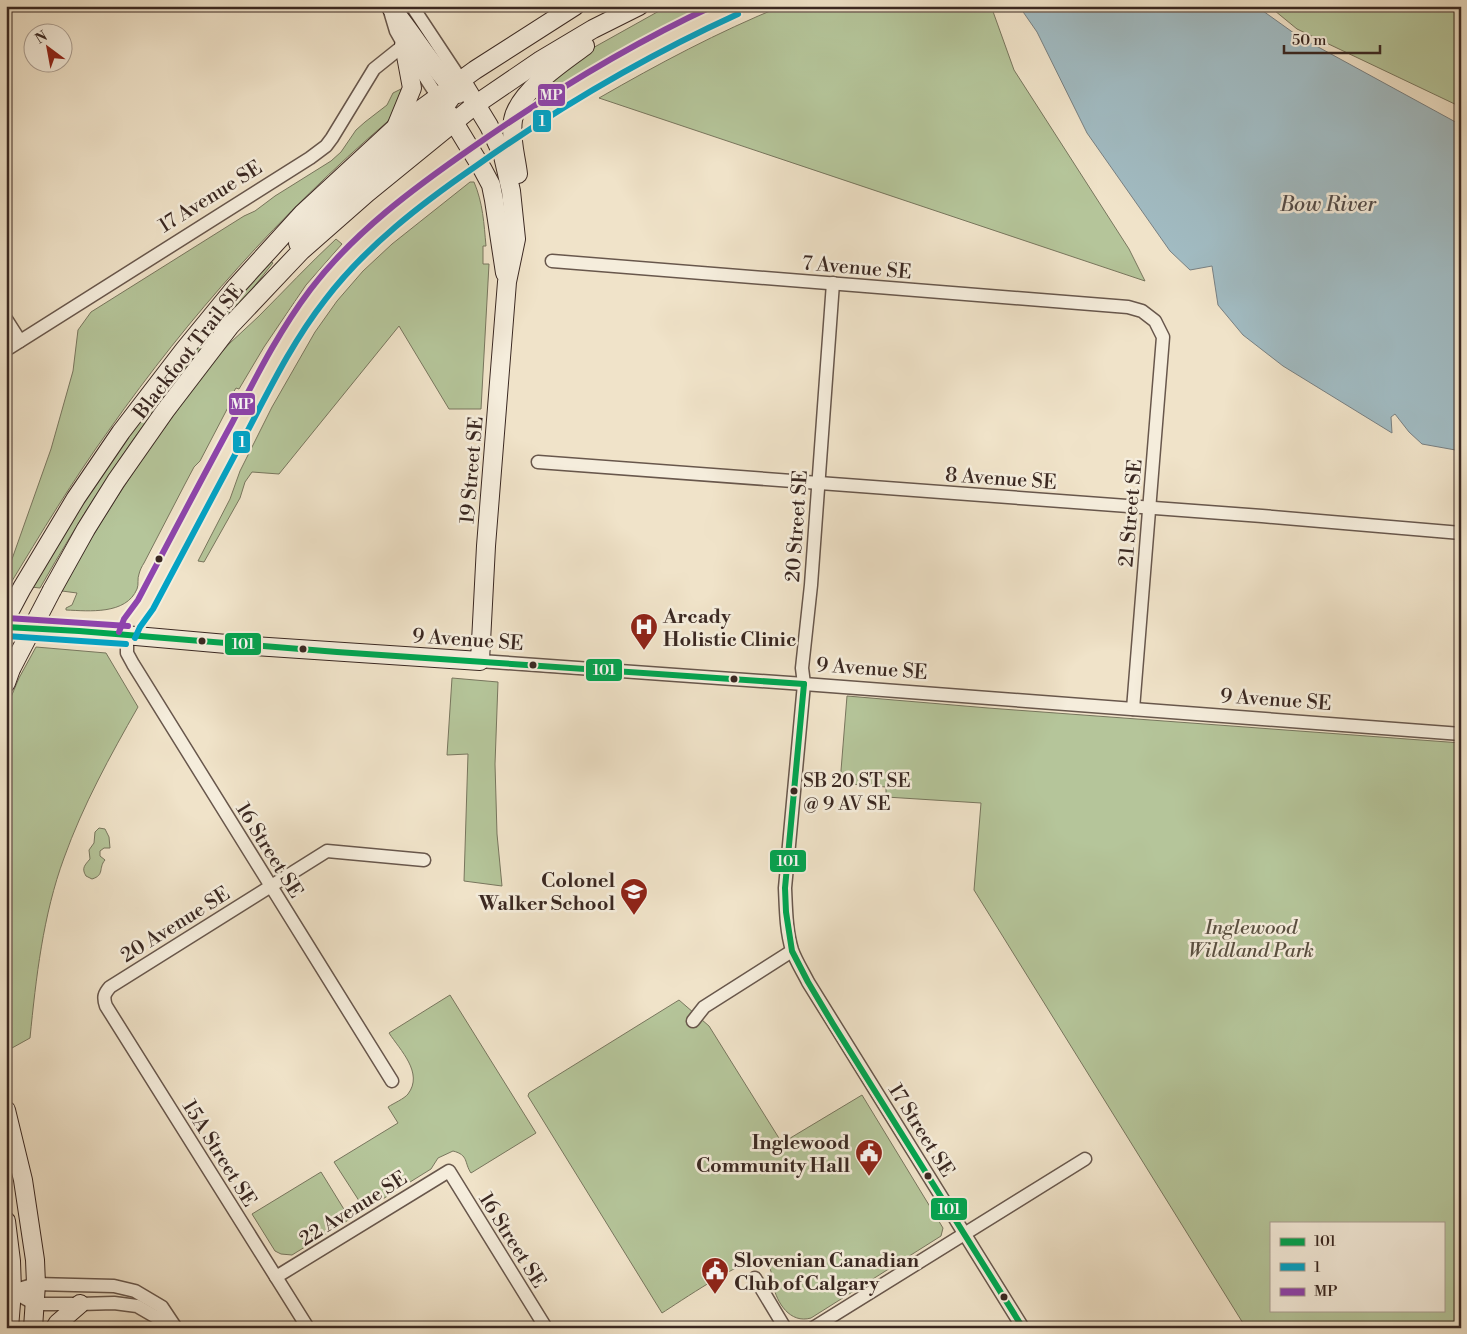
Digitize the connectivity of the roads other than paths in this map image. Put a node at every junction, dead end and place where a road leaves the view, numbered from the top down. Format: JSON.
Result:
{"nodes":[{"id":1,"x":389,"y":6,"type":"edge"},
{"id":2,"x":412,"y":6,"type":"edge"},
{"id":3,"x":575,"y":6,"type":"edge"},
{"id":4,"x":639,"y":6,"type":"edge"},
{"id":5,"x":644,"y":6,"type":"edge"},
{"id":6,"x":404,"y":45,"type":"junction"},
{"id":7,"x":450,"y":92,"type":"junction"},
{"id":8,"x":475,"y":105,"type":"junction"},
{"id":9,"x":454,"y":123,"type":"junction"},
{"id":10,"x":396,"y":128,"type":"junction"},
{"id":11,"x":516,"y":239,"type":"junction"},
{"id":12,"x":552,"y":261,"type":"dead end"},
{"id":13,"x":507,"y":282,"type":"junction"},
{"id":14,"x":833,"y":284,"type":"junction"},
{"id":15,"x":256,"y":298,"type":"junction"},
{"id":16,"x":6,"y":319,"type":"edge"},
{"id":17,"x":1155,"y":320,"type":"joint"},
{"id":18,"x":20,"y":341,"type":"junction"},
{"id":19,"x":6,"y":350,"type":"edge"},
{"id":20,"x":538,"y":462,"type":"dead end"},
{"id":21,"x":818,"y":484,"type":"junction"},
{"id":22,"x":1149,"y":508,"type":"junction"},
{"id":23,"x":1461,"y":533,"type":"edge"},
{"id":24,"x":6,"y":618,"type":"edge"},
{"id":25,"x":41,"y":629,"type":"tunnel mouth"},
{"id":26,"x":127,"y":635,"type":"junction"},
{"id":27,"x":480,"y":661,"type":"junction"},
{"id":28,"x":9,"y":676,"type":"edge"},
{"id":29,"x":804,"y":684,"type":"junction"},
{"id":30,"x":1133,"y":709,"type":"junction"},
{"id":31,"x":1461,"y":734,"type":"edge"},
{"id":32,"x":424,"y":860,"type":"dead end"},
{"id":33,"x":270,"y":886,"type":"junction"},
{"id":34,"x":792,"y":951,"type":"junction"},
{"id":35,"x":104,"y":997,"type":"joint"},
{"id":36,"x":693,"y":1021,"type":"dead end"},
{"id":37,"x":392,"y":1081,"type":"dead end"},
{"id":38,"x":6,"y":1110,"type":"edge"},
{"id":39,"x":1085,"y":1159,"type":"dead end"},
{"id":40,"x":449,"y":1171,"type":"joint"},
{"id":41,"x":6,"y":1221,"type":"edge"},
{"id":42,"x":965,"y":1234,"type":"junction"},
{"id":43,"x":276,"y":1277,"type":"junction"},
{"id":44,"x":755,"y":1278,"type":"dead end"},
{"id":45,"x":36,"y":1284,"type":"junction"},
{"id":46,"x":12,"y":1291,"type":"junction"},
{"id":47,"x":35,"y":1304,"type":"junction"},
{"id":48,"x":80,"y":1304,"type":"junction"},
{"id":49,"x":9,"y":1328,"type":"edge"},
{"id":50,"x":34,"y":1328,"type":"edge"},
{"id":51,"x":55,"y":1328,"type":"edge"},
{"id":52,"x":171,"y":1328,"type":"edge"},
{"id":53,"x":176,"y":1328,"type":"edge"},
{"id":54,"x":308,"y":1328,"type":"edge"},
{"id":55,"x":546,"y":1328,"type":"edge"},
{"id":56,"x":785,"y":1328,"type":"edge"},
{"id":57,"x":813,"y":1328,"type":"edge"},
{"id":58,"x":1023,"y":1328,"type":"edge"}],
"edges":[{"from":1,"to":6,"type":"street"},
{"from":1,"to":7,"type":"main road"},
{"from":2,"to":7,"type":"street"},
{"from":3,"to":7,"type":"main road"},
{"from":4,"to":8,"type":"main road"},
{"from":5,"to":11,"type":"main road"},
{"from":6,"to":7,"type":"street"},
{"from":6,"to":10,"type":"main road"},
{"from":6,"to":18,"type":"street","name":"17 Avenue SE"},
{"from":7,"to":8,"type":"main road","name":"19 Street SE"},
{"from":7,"to":9,"type":"main road","name":"19 Street SE"},
{"from":7,"to":10,"type":"main road","name":"Blackfoot Trail SE"},
{"from":7,"to":15,"type":"main road"},
{"from":8,"to":9,"type":"main road","name":"Blackfoot Trail SE"},
{"from":8,"to":11,"type":"main road","name":"19 Street SE"},
{"from":9,"to":13,"type":"main road","name":"19 Street SE"},
{"from":9,"to":15,"type":"main road","name":"Blackfoot Trail SE"},
{"from":10,"to":24,"type":"main road","name":"Blackfoot Trail SE"},
{"from":11,"to":13,"type":"main road","name":"19 Street SE"},
{"from":12,"to":14,"type":"street","name":"7 Avenue SE"},
{"from":13,"to":27,"type":"main road","name":"19 Street SE"},
{"from":14,"to":17,"type":"street","name":"7 Avenue SE"},
{"from":14,"to":21,"type":"street","name":"20 Street SE"},
{"from":15,"to":28,"type":"main road","name":"Blackfoot Trail SE","bridge":true},
{"from":16,"to":18,"type":"street"},
{"from":17,"to":22,"type":"street","name":"21 Street SE"},
{"from":18,"to":19,"type":"street","name":"17 Avenue SE"},
{"from":20,"to":21,"type":"street","name":"8 Avenue SE"},
{"from":21,"to":22,"type":"street","name":"8 Avenue SE"},
{"from":21,"to":29,"type":"street","name":"20 Street SE"},
{"from":22,"to":23,"type":"street","name":"8 Avenue SE"},
{"from":22,"to":30,"type":"street","name":"21 Street SE"},
{"from":25,"to":26,"type":"main road","name":"9 Avenue SE"},
{"from":26,"to":27,"type":"main road","name":"9 Avenue SE"},
{"from":26,"to":33,"type":"street","name":"16 Street SE"},
{"from":27,"to":29,"type":"street","name":"9 Avenue SE"},
{"from":29,"to":30,"type":"street","name":"9 Avenue SE"},
{"from":29,"to":34,"type":"street","name":"20 Street SE"},
{"from":30,"to":31,"type":"street","name":"9 Avenue SE"},
{"from":32,"to":33,"type":"street","name":"20 Avenue SE"},
{"from":33,"to":35,"type":"street","name":"20 Avenue SE"},
{"from":33,"to":37,"type":"street","name":"16 Street SE"},
{"from":34,"to":36,"type":"street"},
{"from":34,"to":42,"type":"street","name":"17 Street SE"},
{"from":35,"to":43,"type":"street","name":"15A Street SE"},
{"from":38,"to":45,"type":"main road"},
{"from":39,"to":42,"type":"street"},
{"from":40,"to":43,"type":"street","name":"22 Avenue SE"},
{"from":40,"to":55,"type":"street","name":"16 Street SE"},
{"from":41,"to":46,"type":"main road"},
{"from":42,"to":57,"type":"street"},
{"from":42,"to":58,"type":"street","name":"17 Street SE"},
{"from":43,"to":54,"type":"street","name":"15A Street SE"},
{"from":44,"to":56,"type":"street"},
{"from":45,"to":46,"type":"street"},
{"from":45,"to":47,"type":"main road"},
{"from":45,"to":53,"type":"street"},
{"from":46,"to":47,"type":"street"},
{"from":46,"to":49,"type":"main road"},
{"from":47,"to":48,"type":"street"},
{"from":47,"to":50,"type":"main road"},
{"from":48,"to":51,"type":"main road"},
{"from":48,"to":52,"type":"street"}]}
